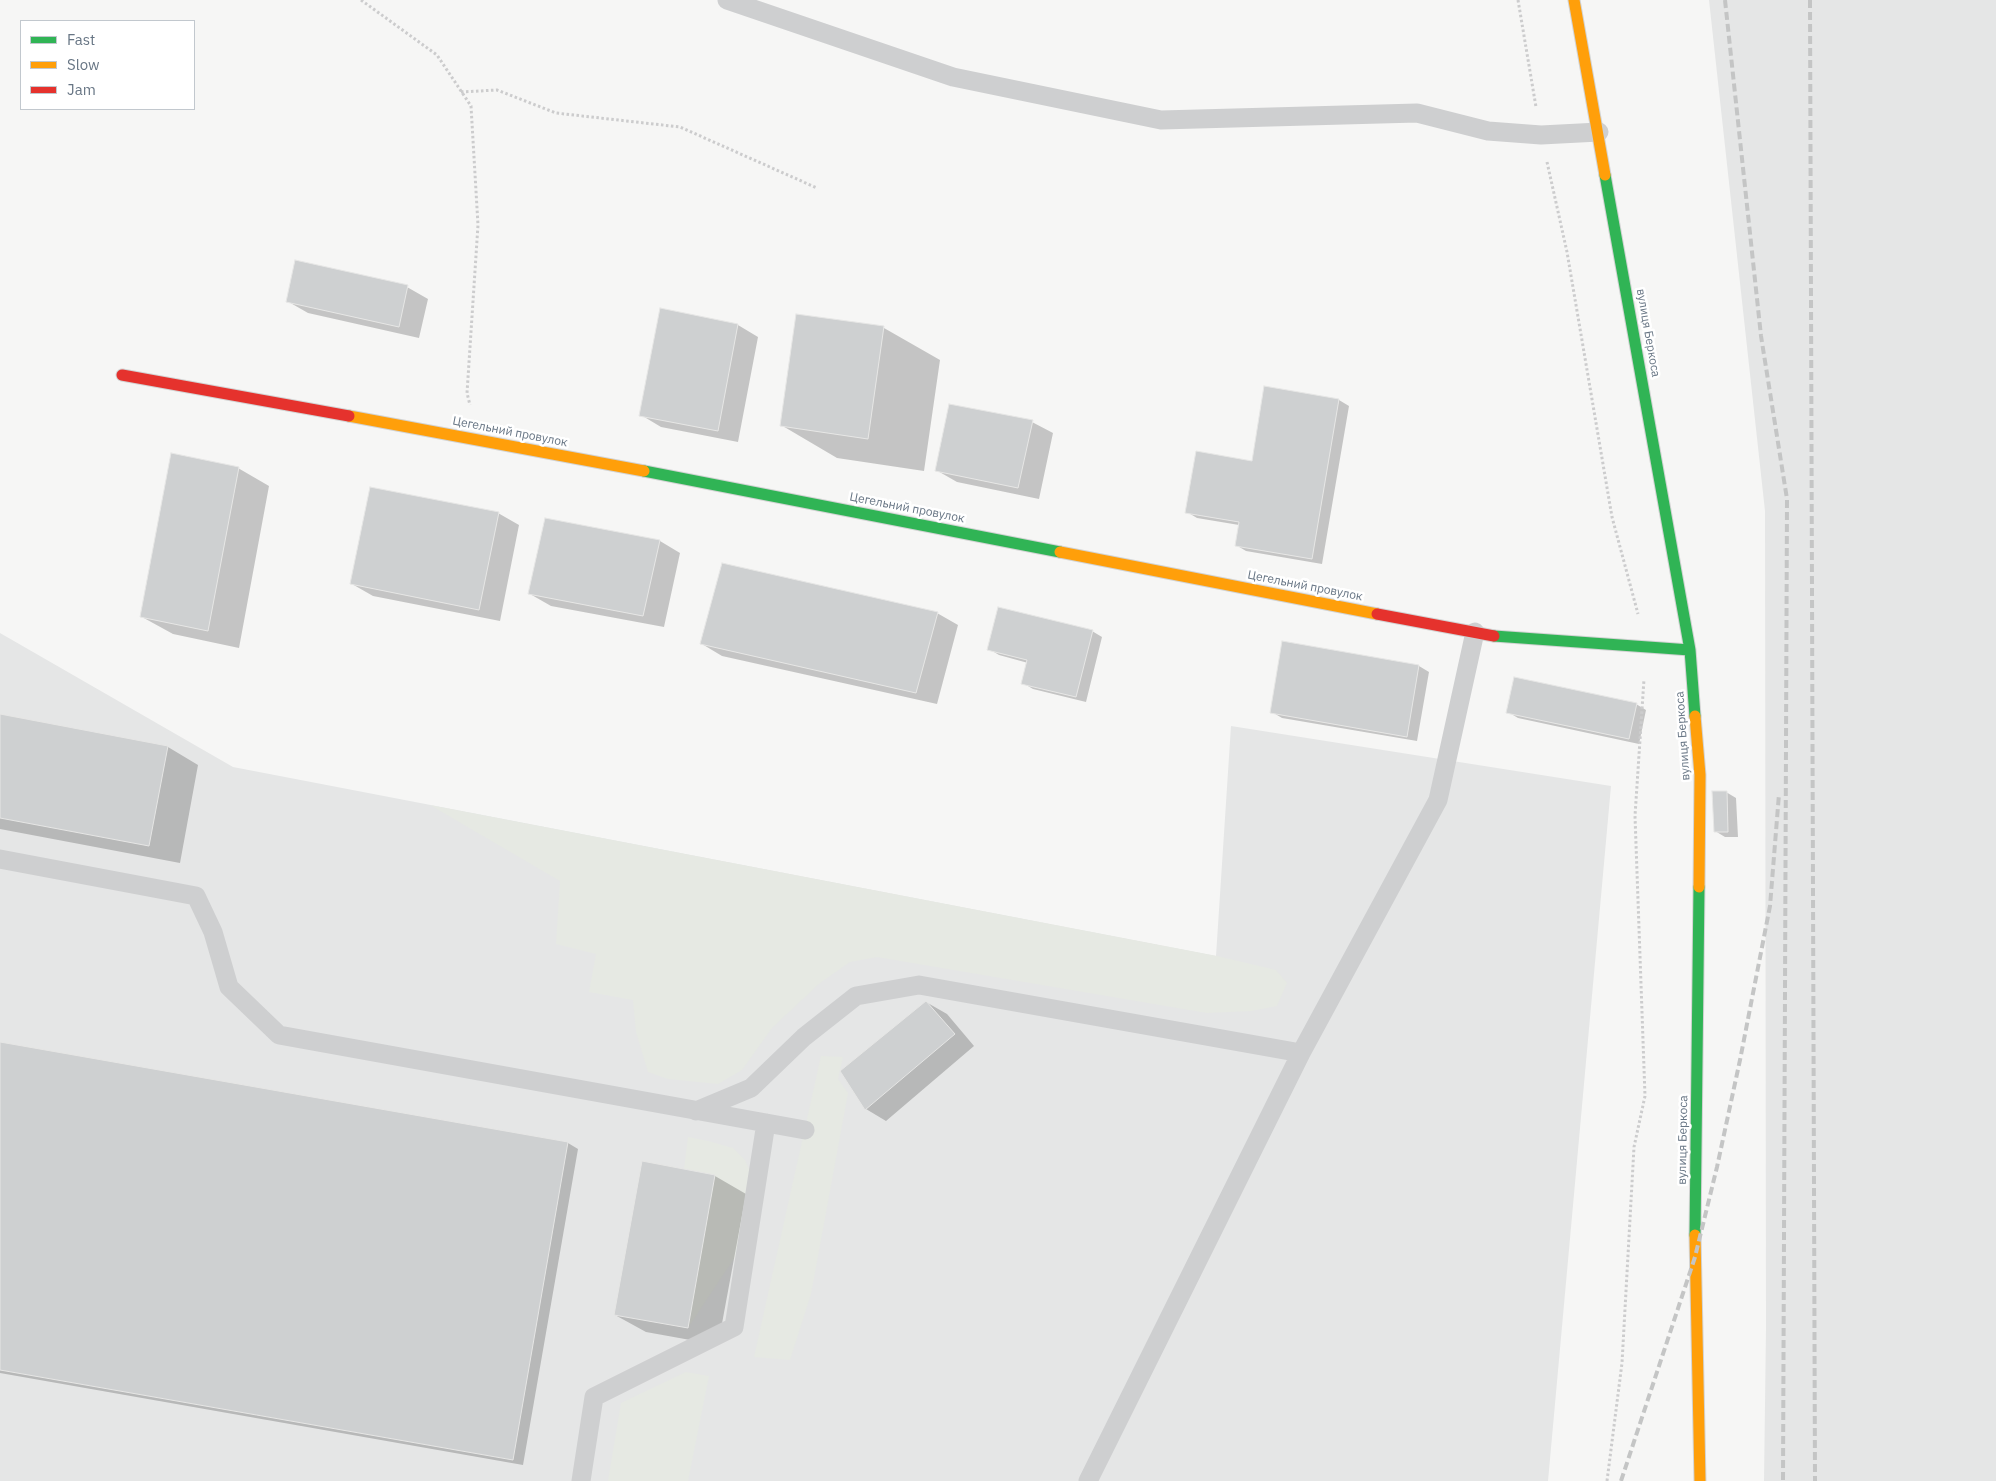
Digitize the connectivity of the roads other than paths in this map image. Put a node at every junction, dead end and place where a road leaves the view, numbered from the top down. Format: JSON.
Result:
{"nodes":[{"id":1,"x":727,"y":0,"type":"edge"},
{"id":2,"x":1574,"y":0,"type":"edge"},
{"id":3,"x":1599,"y":132,"type":"junction"},
{"id":4,"x":122,"y":375,"type":"dead end"},
{"id":5,"x":1475,"y":632,"type":"junction"},
{"id":6,"x":1690,"y":650,"type":"junction"},
{"id":7,"x":0,"y":859,"type":"edge"},
{"id":8,"x":1300,"y":1053,"type":"junction"},
{"id":9,"x":696,"y":1111,"type":"junction"},
{"id":10,"x":766,"y":1123,"type":"junction"},
{"id":11,"x":805,"y":1130,"type":"dead end"},
{"id":12,"x":581,"y":1481,"type":"edge"},
{"id":13,"x":1088,"y":1481,"type":"edge"},
{"id":14,"x":1700,"y":1481,"type":"edge"}],
"edges":[{"from":1,"to":3,"type":"lane"},
{"from":2,"to":3,"type":"street","name":"вулиця Беркоса"},
{"from":3,"to":6,"type":"street","name":"вулиця Беркоса"},
{"from":4,"to":5,"type":"street","name":"Цегельний провулок"},
{"from":5,"to":6,"type":"street","name":"Цегельний провулок"},
{"from":5,"to":8,"type":"lane"},
{"from":6,"to":14,"type":"street","name":"вулиця Беркоса"},
{"from":7,"to":9,"type":"lane"},
{"from":8,"to":9,"type":"lane"},
{"from":8,"to":13,"type":"lane"},
{"from":9,"to":10,"type":"lane"},
{"from":10,"to":11,"type":"lane"},
{"from":10,"to":12,"type":"lane"}]}
